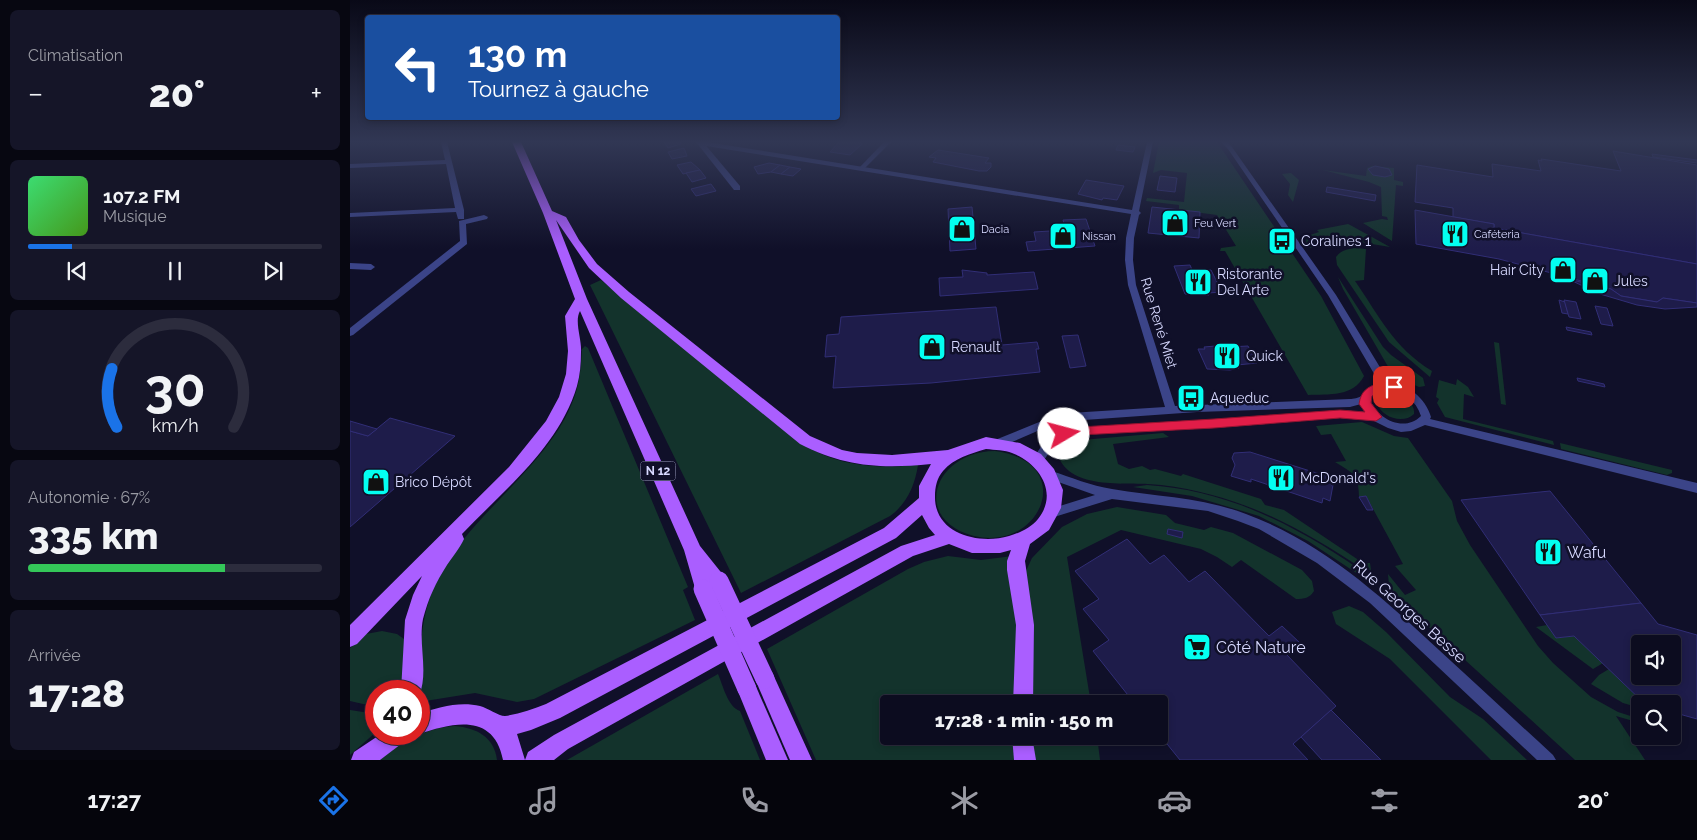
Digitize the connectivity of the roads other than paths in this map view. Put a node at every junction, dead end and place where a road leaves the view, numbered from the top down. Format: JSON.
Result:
{"nodes":[{"id":1,"x":452,"y":177,"type":"edge"},
{"id":2,"x":532,"y":177,"type":"edge"},
{"id":3,"x":729,"y":177,"type":"edge"},
{"id":4,"x":913,"y":177,"type":"edge"},
{"id":5,"x":1144,"y":177,"type":"edge"},
{"id":6,"x":1251,"y":177,"type":"edge"},
{"id":7,"x":737,"y":188,"type":"dead end"},
{"id":8,"x":460,"y":210,"type":"junction"},
{"id":9,"x":548,"y":213,"type":"junction"},
{"id":10,"x":1137,"y":214,"type":"junction"},
{"id":11,"x":350,"y":215,"type":"edge"},
{"id":12,"x":484,"y":217,"type":"dead end"},
{"id":13,"x":462,"y":223,"type":"junction"},
{"id":14,"x":350,"y":266,"type":"edge"},
{"id":15,"x":370,"y":267,"type":"dead end"},
{"id":16,"x":581,"y":299,"type":"junction"},
{"id":17,"x":352,"y":329,"type":"edge"},
{"id":18,"x":1387,"y":386,"type":"junction"},
{"id":19,"x":1365,"y":399,"type":"junction"},
{"id":20,"x":1172,"y":410,"type":"junction"},
{"id":21,"x":1376,"y":417,"type":"junction"},
{"id":22,"x":1423,"y":421,"type":"junction"},
{"id":23,"x":999,"y":444,"type":"junction"},
{"id":24,"x":949,"y":456,"type":"junction"},
{"id":25,"x":1039,"y":459,"type":"junction"},
{"id":26,"x":1051,"y":474,"type":"junction"},
{"id":27,"x":1697,"y":488,"type":"edge"},
{"id":28,"x":492,"y":493,"type":"junction"},
{"id":29,"x":1113,"y":494,"type":"junction"},
{"id":30,"x":925,"y":502,"type":"junction"},
{"id":31,"x":1050,"y":513,"type":"junction"},
{"id":32,"x":950,"y":537,"type":"junction"},
{"id":33,"x":1023,"y":539,"type":"junction"},
{"id":34,"x":711,"y":585,"type":"junction"},
{"id":35,"x":350,"y":638,"type":"edge"},
{"id":36,"x":412,"y":680,"type":"edge"},
{"id":37,"x":1023,"y":695,"type":"edge"},
{"id":38,"x":430,"y":720,"type":"edge"},
{"id":39,"x":501,"y":727,"type":"junction"},
{"id":40,"x":381,"y":745,"type":"edge"},
{"id":41,"x":1023,"y":745,"type":"edge"},
{"id":42,"x":362,"y":760,"type":"edge"},
{"id":43,"x":514,"y":760,"type":"edge"},
{"id":44,"x":536,"y":760,"type":"edge"},
{"id":45,"x":777,"y":760,"type":"edge"},
{"id":46,"x":802,"y":760,"type":"edge"},
{"id":47,"x":1025,"y":760,"type":"edge"},
{"id":48,"x":1548,"y":760,"type":"edge"}],
"edges":[{"from":1,"to":8,"type":"street"},
{"from":2,"to":9,"type":"main road","number":"N 12"},
{"from":3,"to":7,"type":"street"},
{"from":4,"to":10,"type":"street"},
{"from":5,"to":10,"type":"street","name":"Rue René Miet"},
{"from":6,"to":18,"type":"street"},
{"from":8,"to":11,"type":"street"},
{"from":8,"to":13,"type":"street"},
{"from":9,"to":16,"type":"main road","number":"N 12"},
{"from":9,"to":24,"type":"main road"},
{"from":10,"to":20,"type":"street","name":"Rue René Miet"},
{"from":12,"to":13,"type":"street"},
{"from":13,"to":17,"type":"street"},
{"from":14,"to":15,"type":"street"},
{"from":16,"to":28,"type":"main road"},
{"from":16,"to":34,"type":"main road","number":"N 12"},
{"from":18,"to":19,"type":"street"},
{"from":18,"to":22,"type":"street"},
{"from":19,"to":20,"type":"street"},
{"from":19,"to":21,"type":"street"},
{"from":20,"to":23,"type":"street"},
{"from":21,"to":22,"type":"street"},
{"from":21,"to":25,"type":"street"},
{"from":22,"to":27,"type":"street"},
{"from":23,"to":24,"type":"main road"},
{"from":23,"to":25,"type":"main road"},
{"from":24,"to":30,"type":"main road"},
{"from":25,"to":26,"type":"main road"},
{"from":26,"to":29,"type":"street","name":"Rue Georges Besse"},
{"from":26,"to":31,"type":"main road"},
{"from":28,"to":35,"type":"main road"},
{"from":28,"to":36,"type":"main road"},
{"from":29,"to":31,"type":"street","name":"Rue Georges Besse"},
{"from":29,"to":48,"type":"street","name":"Rue Georges Besse"},
{"from":30,"to":32,"type":"main road"},
{"from":30,"to":39,"type":"main road"},
{"from":31,"to":33,"type":"main road"},
{"from":32,"to":33,"type":"main road"},
{"from":32,"to":44,"type":"main road"},
{"from":33,"to":37,"type":"main road"},
{"from":34,"to":45,"type":"main road","number":"N 12","bridge":true},
{"from":34,"to":46,"type":"main road","number":"N 12","bridge":true},
{"from":38,"to":39,"type":"main road"},
{"from":39,"to":43,"type":"main road"},
{"from":40,"to":42,"type":"main road"},
{"from":41,"to":47,"type":"main road"}]}
